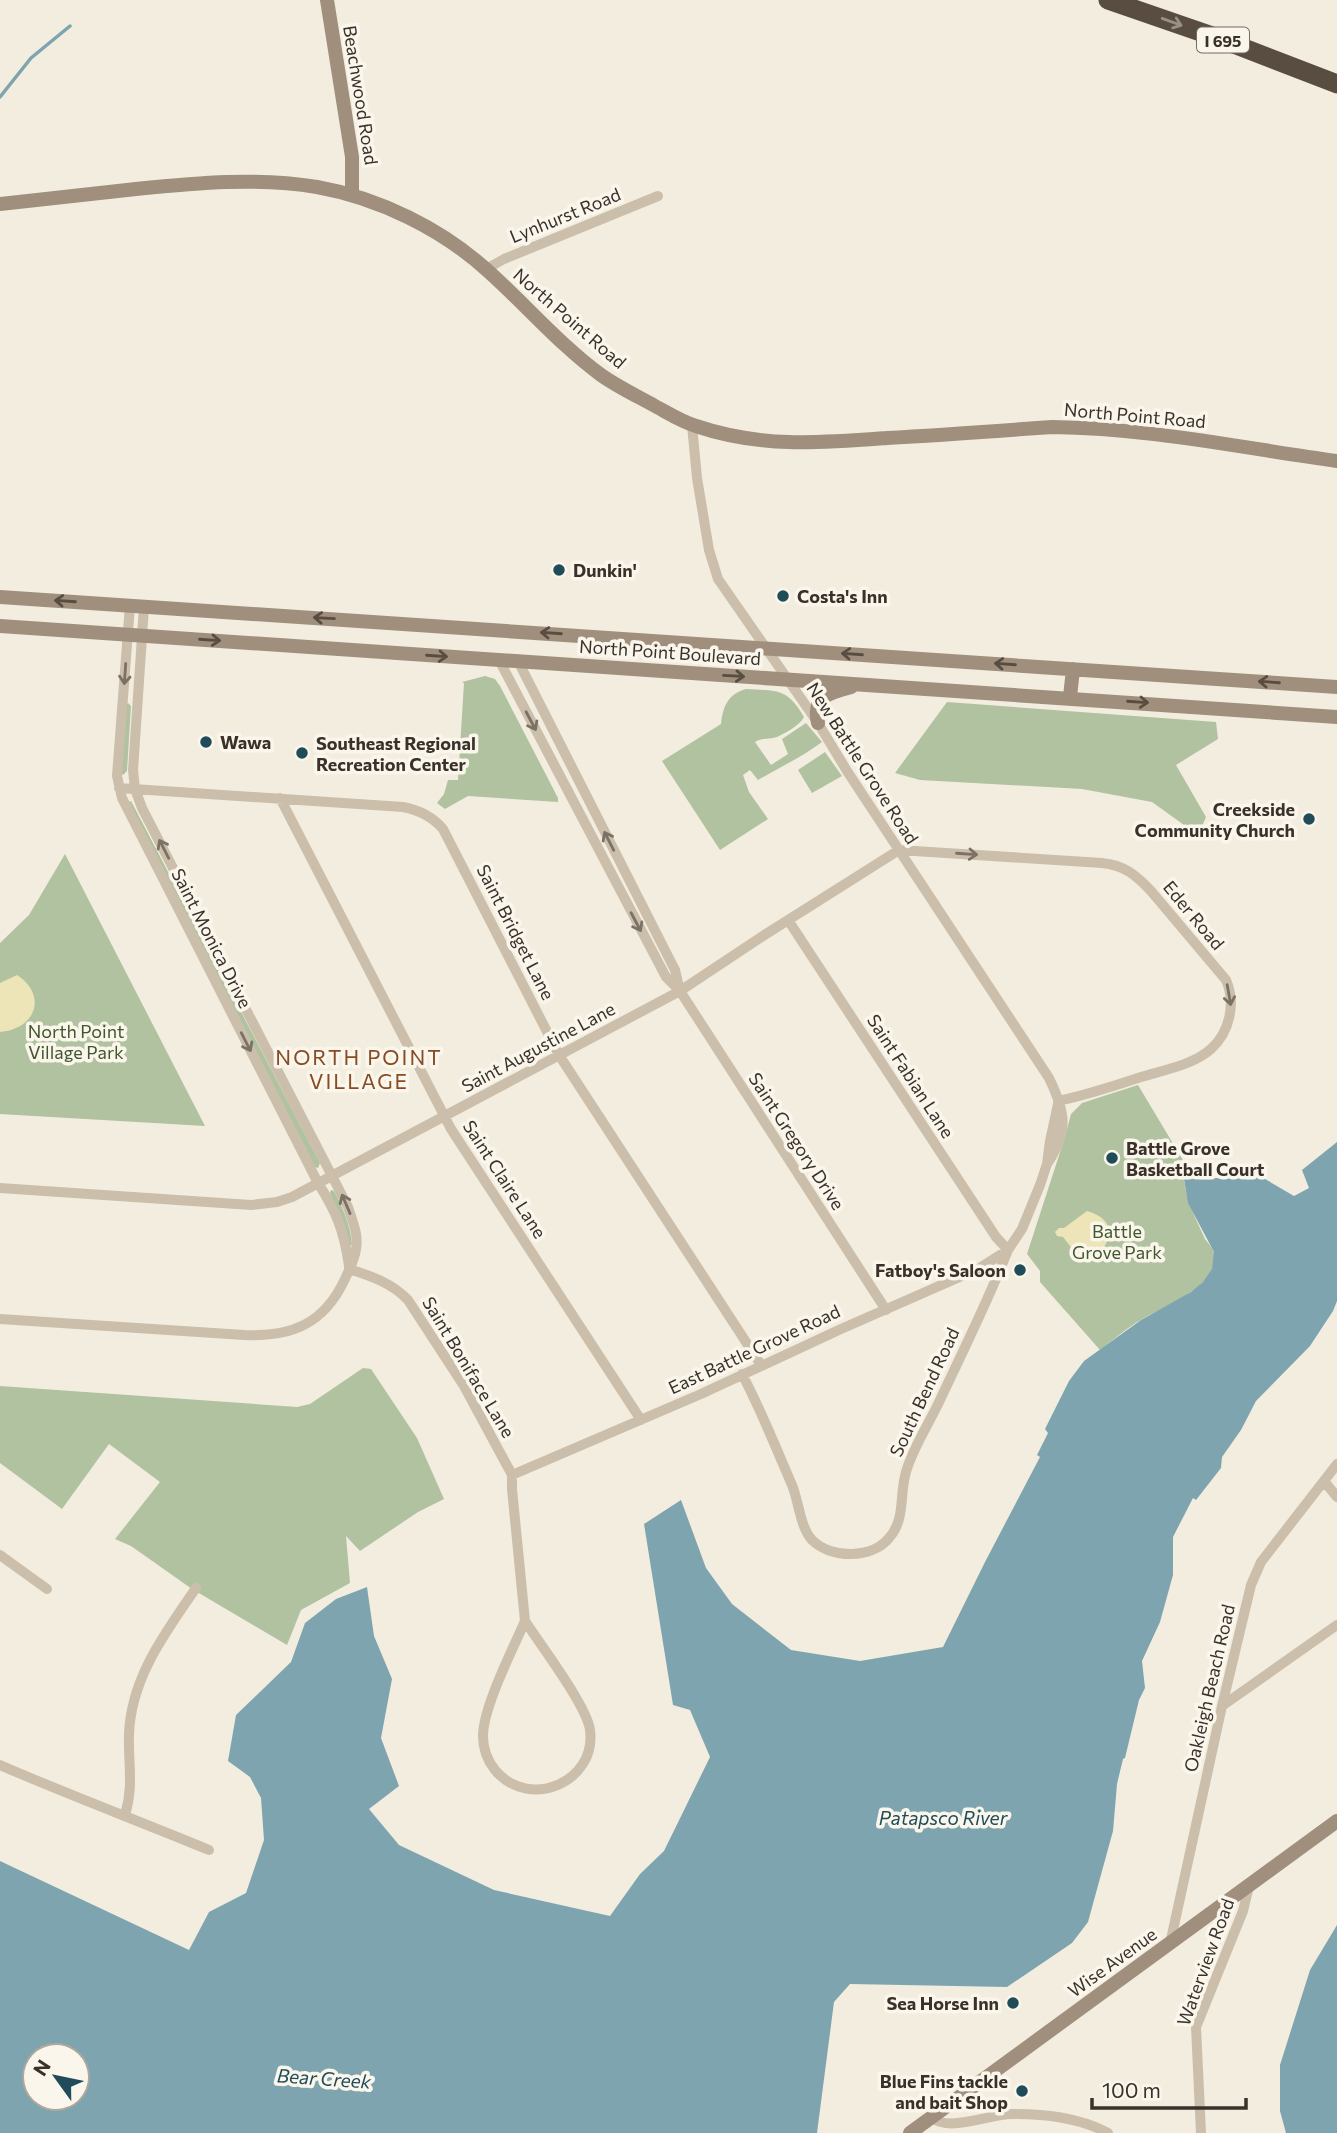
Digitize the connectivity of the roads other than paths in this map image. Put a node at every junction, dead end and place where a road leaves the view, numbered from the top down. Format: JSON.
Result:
{"nodes":[{"id":1,"x":327,"y":0,"type":"edge"},
{"id":2,"x":1108,"y":0,"type":"edge"},
{"id":3,"x":1337,"y":84,"type":"edge"},
{"id":4,"x":352,"y":195,"type":"junction"},
{"id":5,"x":658,"y":196,"type":"dead end"},
{"id":6,"x":0,"y":204,"type":"edge"},
{"id":7,"x":486,"y":269,"type":"junction"},
{"id":8,"x":692,"y":425,"type":"junction"},
{"id":9,"x":1337,"y":461,"type":"edge"},
{"id":10,"x":0,"y":597,"type":"edge"},
{"id":11,"x":137,"y":606,"type":"junction"},
{"id":12,"x":0,"y":626,"type":"edge"},
{"id":13,"x":135,"y":635,"type":"junction"},
{"id":14,"x":766,"y":649,"type":"junction"},
{"id":15,"x":499,"y":660,"type":"junction"},
{"id":16,"x":518,"y":661,"type":"junction"},
{"id":17,"x":1073,"y":668,"type":"junction"},
{"id":18,"x":786,"y":679,"type":"junction"},
{"id":19,"x":859,"y":684,"type":"junction"},
{"id":20,"x":1337,"y":687,"type":"edge"},
{"id":21,"x":1070,"y":697,"type":"junction"},
{"id":22,"x":1337,"y":717,"type":"edge"},
{"id":23,"x":818,"y":723,"type":"junction"},
{"id":24,"x":119,"y":788,"type":"junction"},
{"id":25,"x":135,"y":789,"type":"junction"},
{"id":26,"x":280,"y":799,"type":"junction"},
{"id":27,"x":899,"y":850,"type":"junction"},
{"id":28,"x":788,"y":920,"type":"junction"},
{"id":29,"x":680,"y":991,"type":"junction"},
{"id":30,"x":559,"y":1055,"type":"junction"},
{"id":31,"x":1058,"y":1101,"type":"junction"},
{"id":32,"x":444,"y":1116,"type":"junction"},
{"id":33,"x":332,"y":1175,"type":"junction"},
{"id":34,"x":318,"y":1183,"type":"junction"},
{"id":35,"x":0,"y":1188,"type":"edge"},
{"id":36,"x":1008,"y":1250,"type":"junction"},
{"id":37,"x":349,"y":1269,"type":"junction"},
{"id":38,"x":886,"y":1310,"type":"junction"},
{"id":39,"x":0,"y":1319,"type":"edge"},
{"id":40,"x":761,"y":1364,"type":"junction"},
{"id":41,"x":742,"y":1374,"type":"junction"},
{"id":42,"x":640,"y":1420,"type":"junction"},
{"id":43,"x":1337,"y":1464,"type":"edge"},
{"id":44,"x":512,"y":1475,"type":"junction"},
{"id":45,"x":1324,"y":1481,"type":"junction"},
{"id":46,"x":1337,"y":1497,"type":"edge"},
{"id":47,"x":0,"y":1555,"type":"edge"},
{"id":48,"x":197,"y":1588,"type":"dead end"},
{"id":49,"x":47,"y":1589,"type":"dead end"},
{"id":50,"x":525,"y":1621,"type":"junction"},
{"id":51,"x":1337,"y":1625,"type":"edge"},
{"id":52,"x":1222,"y":1706,"type":"junction"},
{"id":53,"x":0,"y":1765,"type":"edge"},
{"id":54,"x":125,"y":1815,"type":"junction"},
{"id":55,"x":1337,"y":1821,"type":"edge"},
{"id":56,"x":209,"y":1850,"type":"dead end"},
{"id":57,"x":1249,"y":1886,"type":"junction"},
{"id":58,"x":1170,"y":1944,"type":"junction"},
{"id":59,"x":932,"y":2117,"type":"junction"},
{"id":60,"x":910,"y":2133,"type":"edge"},
{"id":61,"x":1108,"y":2133,"type":"edge"},
{"id":62,"x":1201,"y":2133,"type":"edge"}],
"edges":[{"from":1,"to":4,"type":"main road","name":"Beachwood Road"},
{"from":2,"to":3,"type":"highway","number":"I 695","one_way":true},
{"from":4,"to":6,"type":"main road","name":"North Point Road"},
{"from":4,"to":7,"type":"main road","name":"North Point Road"},
{"from":5,"to":7,"type":"street","name":"Lynhurst Road"},
{"from":7,"to":8,"type":"main road","name":"North Point Road"},
{"from":8,"to":9,"type":"main road","name":"North Point Road"},
{"from":8,"to":14,"type":"street","name":"New Battle Grove Road"},
{"from":11,"to":10,"type":"main road","name":"North Point Boulevard","one_way":true},
{"from":11,"to":13,"type":"street","name":"Saint Monica Drive"},
{"from":14,"to":11,"type":"main road","name":"North Point Boulevard","one_way":true},
{"from":12,"to":13,"type":"main road","name":"North Point Boulevard"},
{"from":13,"to":15,"type":"main road","name":"North Point Boulevard","one_way":true},
{"from":13,"to":24,"type":"street","name":"Saint Monica Drive","one_way":true},
{"from":13,"to":25,"type":"street","name":"Saint Monica Drive"},
{"from":17,"to":14,"type":"main road","name":"North Point Boulevard","one_way":true},
{"from":14,"to":18,"type":"street","name":"New Battle Grove Road"},
{"from":15,"to":16,"type":"main road","name":"North Point Boulevard"},
{"from":15,"to":29,"type":"street","name":"Saint Gregory Drive","one_way":true},
{"from":16,"to":18,"type":"main road","name":"North Point Boulevard","one_way":true},
{"from":29,"to":16,"type":"street","name":"Saint Gregory Drive","one_way":true},
{"from":20,"to":17,"type":"main road","name":"North Point Boulevard","one_way":true},
{"from":17,"to":21,"type":"main road"},
{"from":18,"to":19,"type":"main road","name":"North Point Boulevard"},
{"from":18,"to":23,"type":"street","name":"New Battle Grove Road"},
{"from":19,"to":21,"type":"main road","name":"North Point Boulevard"},
{"from":19,"to":23,"type":"main road"},
{"from":21,"to":22,"type":"main road","name":"North Point Boulevard","one_way":true},
{"from":23,"to":27,"type":"street","name":"New Battle Grove Road"},
{"from":24,"to":25,"type":"street","name":"Saint Bridget Lane"},
{"from":24,"to":34,"type":"street","name":"Saint Monica Drive","one_way":true},
{"from":25,"to":26,"type":"street","name":"Saint Bridget Lane"},
{"from":33,"to":25,"type":"street","name":"Saint Monica Drive","one_way":true},
{"from":26,"to":30,"type":"street","name":"Saint Bridget Lane"},
{"from":26,"to":32,"type":"street","name":"Saint Claire Lane"},
{"from":27,"to":28,"type":"street","name":"Saint Augustine Lane"},
{"from":27,"to":31,"type":"street","name":"New Battle Grove Road"},
{"from":27,"to":31,"type":"street","name":"Eder Road","one_way":true},
{"from":28,"to":29,"type":"street","name":"Saint Augustine Lane"},
{"from":28,"to":36,"type":"street","name":"Saint Fabian Lane"},
{"from":29,"to":30,"type":"street","name":"Saint Augustine Lane"},
{"from":29,"to":38,"type":"street","name":"Saint Gregory Drive"},
{"from":30,"to":32,"type":"street","name":"Saint Augustine Lane"},
{"from":30,"to":40,"type":"street","name":"Saint Bridget Lane"},
{"from":31,"to":36,"type":"street"},
{"from":32,"to":33,"type":"street","name":"Saint Augustine Lane"},
{"from":32,"to":42,"type":"street","name":"Saint Claire Lane"},
{"from":33,"to":34,"type":"street","name":"Saint Augustine Lane"},
{"from":37,"to":33,"type":"street","name":"Saint Monica Drive","one_way":true},
{"from":34,"to":35,"type":"street","name":"Saint Augustine Lane"},
{"from":34,"to":37,"type":"street","name":"Saint Monica Drive"},
{"from":36,"to":38,"type":"street","name":"East Battle Grove Road"},
{"from":36,"to":41,"type":"street","name":"South Bend Road"},
{"from":37,"to":39,"type":"street","name":"Saint Monica Drive"},
{"from":37,"to":44,"type":"street","name":"Saint Boniface Lane"},
{"from":38,"to":40,"type":"street","name":"East Battle Grove Road"},
{"from":40,"to":41,"type":"street","name":"East Battle Grove Road"},
{"from":41,"to":42,"type":"street","name":"East Battle Grove Road"},
{"from":42,"to":44,"type":"street","name":"East Battle Grove Road"},
{"from":43,"to":45,"type":"street","name":"Oakleigh Beach Road"},
{"from":44,"to":50,"type":"street"},
{"from":45,"to":46,"type":"street"},
{"from":45,"to":52,"type":"street","name":"Oakleigh Beach Road"},
{"from":47,"to":49,"type":"street"},
{"from":48,"to":54,"type":"street"},
{"from":50,"to":50,"type":"street"},
{"from":51,"to":52,"type":"street"},
{"from":52,"to":58,"type":"street","name":"Oakleigh Beach Road"},
{"from":53,"to":54,"type":"street"},
{"from":54,"to":56,"type":"street"},
{"from":55,"to":57,"type":"main road","name":"Wise Avenue"},
{"from":57,"to":58,"type":"main road","name":"Wise Avenue"},
{"from":57,"to":62,"type":"street","name":"Waterview Road"},
{"from":58,"to":59,"type":"main road","name":"Wise Avenue"},
{"from":59,"to":60,"type":"main road","name":"Wise Avenue"},
{"from":59,"to":61,"type":"street"}]}
